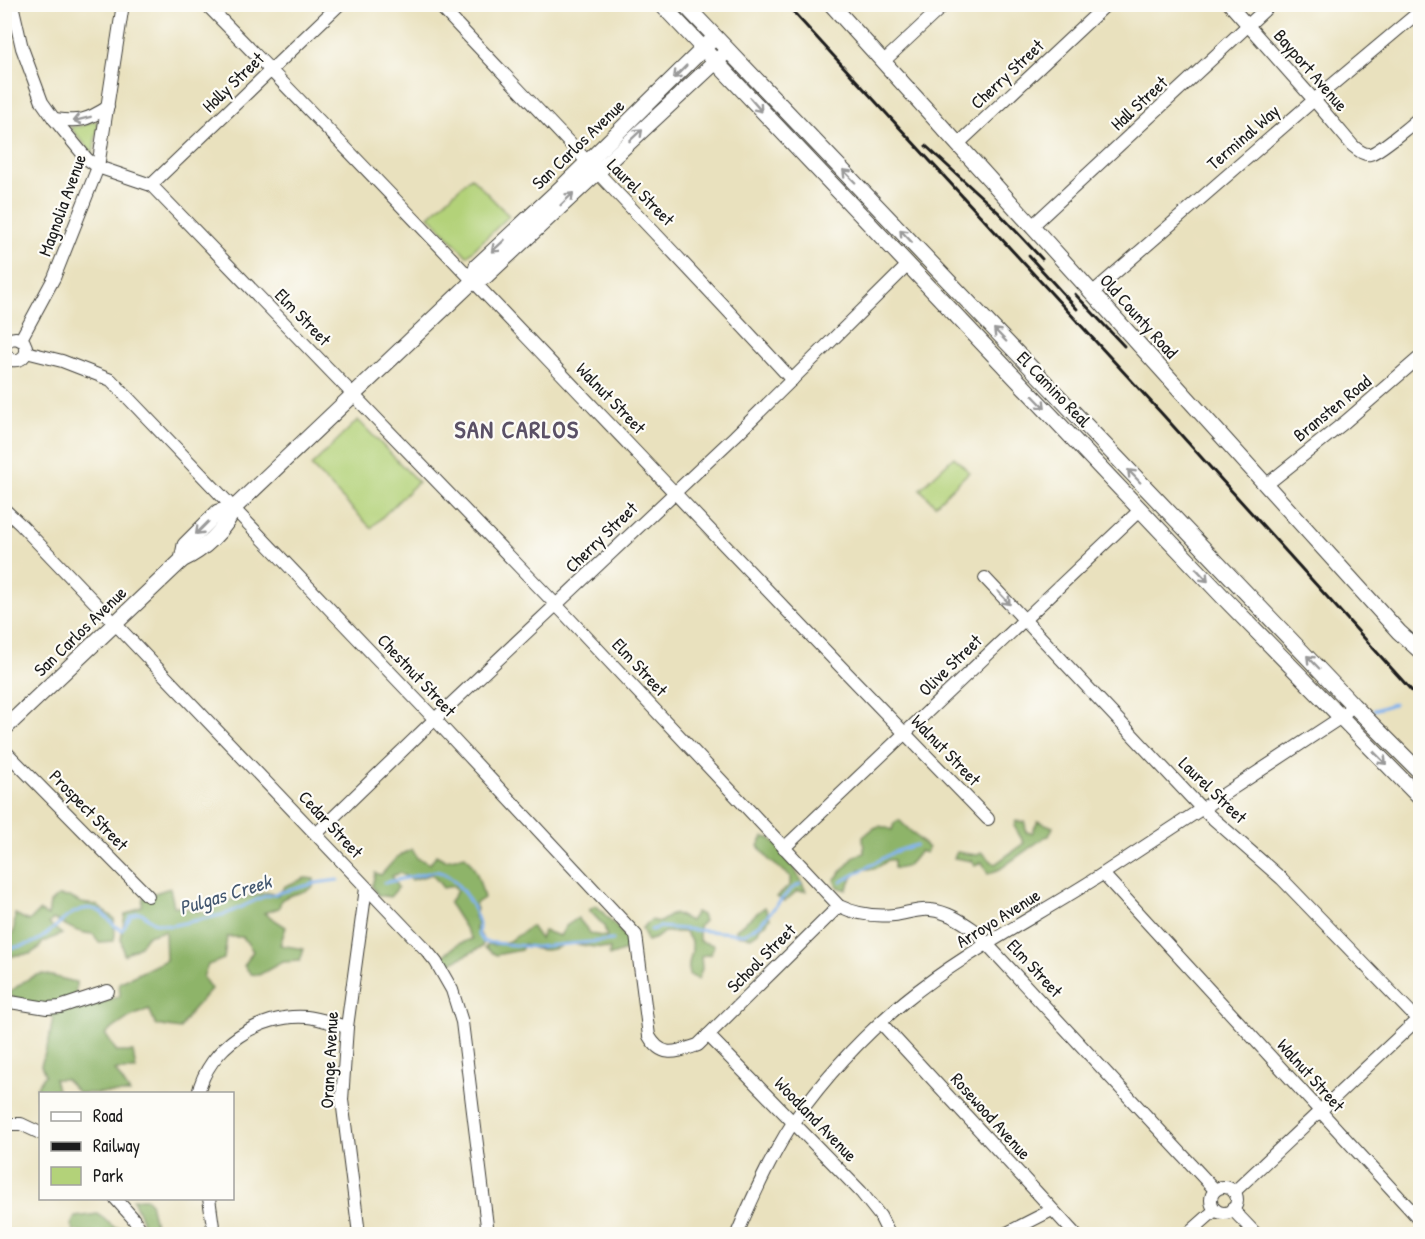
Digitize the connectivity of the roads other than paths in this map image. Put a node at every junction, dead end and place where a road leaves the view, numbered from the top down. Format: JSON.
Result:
{"nodes":[{"id":1,"x":12,"y":4,"type":"edge"},
{"id":2,"x":123,"y":4,"type":"edge"},
{"id":3,"x":206,"y":4,"type":"edge"},
{"id":4,"x":340,"y":4,"type":"edge"},
{"id":5,"x":438,"y":4,"type":"edge"},
{"id":6,"x":662,"y":4,"type":"edge"},
{"id":7,"x":684,"y":4,"type":"edge"},
{"id":8,"x":831,"y":4,"type":"edge"},
{"id":9,"x":945,"y":4,"type":"edge"},
{"id":10,"x":1107,"y":4,"type":"edge"},
{"id":11,"x":1229,"y":4,"type":"edge"},
{"id":12,"x":1271,"y":4,"type":"edge"},
{"id":13,"x":1420,"y":11,"type":"edge"},
{"id":14,"x":1249,"y":26,"type":"junction"},
{"id":15,"x":709,"y":43,"type":"junction"},
{"id":16,"x":722,"y":56,"type":"junction"},
{"id":17,"x":884,"y":62,"type":"junction"},
{"id":18,"x":271,"y":70,"type":"junction"},
{"id":19,"x":1314,"y":100,"type":"junction"},
{"id":20,"x":108,"y":107,"type":"junction"},
{"id":21,"x":1420,"y":117,"type":"edge"},
{"id":22,"x":54,"y":119,"type":"junction"},
{"id":23,"x":957,"y":145,"type":"junction"},
{"id":24,"x":98,"y":166,"type":"junction"},
{"id":25,"x":591,"y":167,"type":"junction"},
{"id":26,"x":151,"y":185,"type":"junction"},
{"id":27,"x":1031,"y":227,"type":"junction"},
{"id":28,"x":924,"y":255,"type":"junction"},
{"id":29,"x":908,"y":265,"type":"junction"},
{"id":30,"x":473,"y":281,"type":"junction"},
{"id":31,"x":1092,"y":293,"type":"junction"},
{"id":32,"x":21,"y":339,"type":"junction"},
{"id":33,"x":6,"y":352,"type":"edge"},
{"id":34,"x":27,"y":352,"type":"junction"},
{"id":35,"x":1420,"y":357,"type":"edge"},
{"id":36,"x":792,"y":380,"type":"junction"},
{"id":37,"x":352,"y":394,"type":"junction"},
{"id":38,"x":1266,"y":484,"type":"junction"},
{"id":39,"x":673,"y":492,"type":"junction"},
{"id":40,"x":234,"y":508,"type":"junction"},
{"id":41,"x":4,"y":509,"type":"edge"},
{"id":42,"x":1141,"y":509,"type":"junction"},
{"id":43,"x":1205,"y":550,"type":"junction"},
{"id":44,"x":985,"y":578,"type":"dead end"},
{"id":45,"x":556,"y":604,"type":"junction"},
{"id":46,"x":1024,"y":619,"type":"junction"},
{"id":47,"x":115,"y":624,"type":"junction"},
{"id":48,"x":1420,"y":651,"type":"edge"},
{"id":49,"x":1353,"y":705,"type":"junction"},
{"id":50,"x":1340,"y":717,"type":"junction"},
{"id":51,"x":435,"y":719,"type":"junction"},
{"id":52,"x":7,"y":722,"type":"edge"},
{"id":53,"x":904,"y":733,"type":"junction"},
{"id":54,"x":4,"y":750,"type":"edge"},
{"id":55,"x":1420,"y":772,"type":"edge"},
{"id":56,"x":1420,"y":798,"type":"edge"},
{"id":57,"x":1202,"y":808,"type":"junction"},
{"id":58,"x":988,"y":819,"type":"dead end"},
{"id":59,"x":316,"y":834,"type":"junction"},
{"id":60,"x":784,"y":848,"type":"junction"},
{"id":61,"x":1103,"y":874,"type":"junction"},
{"id":62,"x":366,"y":888,"type":"junction"},
{"id":63,"x":148,"y":896,"type":"dead end"},
{"id":64,"x":839,"y":906,"type":"junction"},
{"id":65,"x":988,"y":944,"type":"junction"},
{"id":66,"x":108,"y":991,"type":"dead end"},
{"id":67,"x":4,"y":1001,"type":"edge"},
{"id":68,"x":1420,"y":1020,"type":"edge"},
{"id":69,"x":881,"y":1023,"type":"junction"},
{"id":70,"x":347,"y":1027,"type":"junction"},
{"id":71,"x":708,"y":1035,"type":"junction"},
{"id":72,"x":198,"y":1092,"type":"edge"},
{"id":73,"x":1320,"y":1112,"type":"junction"},
{"id":74,"x":794,"y":1122,"type":"junction"},
{"id":75,"x":4,"y":1124,"type":"edge"},
{"id":76,"x":39,"y":1133,"type":"edge"},
{"id":77,"x":1215,"y":1190,"type":"junction"},
{"id":78,"x":1234,"y":1192,"type":"junction"},
{"id":79,"x":117,"y":1200,"type":"edge"},
{"id":80,"x":209,"y":1200,"type":"edge"},
{"id":81,"x":1232,"y":1209,"type":"junction"},
{"id":82,"x":1052,"y":1210,"type":"junction"},
{"id":83,"x":1215,"y":1210,"type":"junction"},
{"id":84,"x":1420,"y":1220,"type":"edge"},
{"id":85,"x":144,"y":1234,"type":"edge"},
{"id":86,"x":214,"y":1234,"type":"edge"},
{"id":87,"x":359,"y":1234,"type":"edge"},
{"id":88,"x":488,"y":1234,"type":"edge"},
{"id":89,"x":737,"y":1234,"type":"edge"},
{"id":90,"x":889,"y":1234,"type":"edge"},
{"id":91,"x":1005,"y":1234,"type":"edge"},
{"id":92,"x":1075,"y":1234,"type":"edge"},
{"id":93,"x":1188,"y":1234,"type":"edge"},
{"id":94,"x":1256,"y":1234,"type":"edge"}],
"edges":[{"from":1,"to":22,"type":"street","name":"Elm Street"},
{"from":2,"to":20,"type":"street","name":"Magnolia Avenue"},
{"from":3,"to":18,"type":"street","name":"Walnut Street"},
{"from":4,"to":18,"type":"street","name":"Holly Street"},
{"from":5,"to":25,"type":"street","name":"Laurel Street"},
{"from":6,"to":15,"type":"main road","name":"El Camino Real"},
{"from":7,"to":15,"type":"main road","name":"El Camino Real"},
{"from":8,"to":17,"type":"main road","name":"Old County Road"},
{"from":9,"to":17,"type":"street"},
{"from":10,"to":23,"type":"street","name":"Cherry Street"},
{"from":11,"to":14,"type":"street","name":"Bayport Avenue"},
{"from":12,"to":14,"type":"street","name":"Hall Street"},
{"from":13,"to":19,"type":"street","name":"Terminal Way"},
{"from":14,"to":19,"type":"street","name":"Bayport Avenue"},
{"from":14,"to":27,"type":"street","name":"Hall Street"},
{"from":15,"to":16,"type":"main road","name":"El Camino Real"},
{"from":15,"to":25,"type":"main road","name":"San Carlos Avenue","one_way":true},
{"from":25,"to":16,"type":"main road","name":"San Carlos Avenue","one_way":true},
{"from":28,"to":16,"type":"main road","name":"El Camino Real","one_way":true},
{"from":16,"to":29,"type":"main road","name":"El Camino Real","one_way":true},
{"from":17,"to":23,"type":"main road","name":"Old County Road"},
{"from":18,"to":26,"type":"street","name":"Holly Street"},
{"from":18,"to":30,"type":"street","name":"Walnut Street"},
{"from":19,"to":21,"type":"street","name":"Bayport Avenue"},
{"from":19,"to":31,"type":"street","name":"Terminal Way"},
{"from":20,"to":22,"type":"street","one_way":true},
{"from":20,"to":24,"type":"street","name":"Magnolia Avenue"},
{"from":22,"to":24,"type":"street","name":"Elm Street"},
{"from":23,"to":27,"type":"main road","name":"Old County Road"},
{"from":24,"to":26,"type":"street","name":"Elm Street"},
{"from":24,"to":32,"type":"street","name":"Magnolia Avenue"},
{"from":25,"to":30,"type":"main road","name":"San Carlos Avenue"},
{"from":25,"to":36,"type":"street","name":"Laurel Street"},
{"from":26,"to":37,"type":"street","name":"Elm Street"},
{"from":27,"to":31,"type":"main road","name":"Old County Road"},
{"from":28,"to":29,"type":"main road"},
{"from":43,"to":28,"type":"main road","name":"El Camino Real","one_way":true},
{"from":29,"to":36,"type":"street","name":"Cherry Street"},
{"from":29,"to":42,"type":"main road","name":"El Camino Real","one_way":true},
{"from":30,"to":37,"type":"main road","name":"San Carlos Avenue"},
{"from":30,"to":39,"type":"street","name":"Walnut Street"},
{"from":31,"to":38,"type":"main road","name":"Old County Road"},
{"from":32,"to":33,"type":"street"},
{"from":32,"to":34,"type":"street"},
{"from":33,"to":34,"type":"street"},
{"from":34,"to":40,"type":"street","name":"Chestnut Street"},
{"from":35,"to":38,"type":"street","name":"Bransten Road"},
{"from":36,"to":39,"type":"street","name":"Cherry Street"},
{"from":37,"to":40,"type":"main road","name":"San Carlos Avenue"},
{"from":37,"to":45,"type":"street","name":"Elm Street"},
{"from":38,"to":48,"type":"main road","name":"Old County Road"},
{"from":39,"to":45,"type":"street","name":"Cherry Street"},
{"from":39,"to":53,"type":"street","name":"Walnut Street"},
{"from":40,"to":47,"type":"main road","name":"San Carlos Avenue"},
{"from":40,"to":51,"type":"street","name":"Chestnut Street"},
{"from":41,"to":47,"type":"street","name":"Cedar Street"},
{"from":42,"to":43,"type":"main road"},
{"from":42,"to":46,"type":"street","name":"Olive Street"},
{"from":42,"to":50,"type":"main road","name":"El Camino Real","one_way":true},
{"from":49,"to":43,"type":"main road","name":"El Camino Real","one_way":true},
{"from":44,"to":46,"type":"street","name":"Laurel Street","one_way":true},
{"from":45,"to":51,"type":"street","name":"Cherry Street"},
{"from":45,"to":60,"type":"street","name":"Elm Street"},
{"from":46,"to":53,"type":"street","name":"Olive Street"},
{"from":46,"to":57,"type":"street","name":"Laurel Street"},
{"from":47,"to":52,"type":"main road","name":"San Carlos Avenue"},
{"from":47,"to":59,"type":"street","name":"Cedar Street"},
{"from":49,"to":50,"type":"street","name":"Arroyo Avenue"},
{"from":49,"to":55,"type":"main road","name":"El Camino Real"},
{"from":50,"to":56,"type":"main road","name":"El Camino Real","one_way":true},
{"from":50,"to":57,"type":"street","name":"Arroyo Avenue"},
{"from":51,"to":59,"type":"street","name":"Cherry Street"},
{"from":51,"to":71,"type":"street","name":"Chestnut Street"},
{"from":53,"to":58,"type":"street","name":"Walnut Street"},
{"from":53,"to":60,"type":"street","name":"Olive Street"},
{"from":54,"to":63,"type":"street","name":"Prospect Street"},
{"from":57,"to":61,"type":"street","name":"Arroyo Avenue"},
{"from":57,"to":68,"type":"street","name":"Laurel Street"},
{"from":59,"to":62,"type":"street","name":"Cedar Street"},
{"from":60,"to":64,"type":"street","name":"Elm Street"},
{"from":61,"to":65,"type":"street","name":"Arroyo Avenue"},
{"from":61,"to":73,"type":"street","name":"Walnut Street"},
{"from":62,"to":70,"type":"street","name":"Orange Avenue"},
{"from":62,"to":88,"type":"street","name":"Cedar Street"},
{"from":64,"to":65,"type":"street","name":"Elm Street"},
{"from":64,"to":71,"type":"street","name":"School Street"},
{"from":65,"to":69,"type":"street","name":"Arroyo Avenue"},
{"from":65,"to":77,"type":"street","name":"Elm Street"},
{"from":66,"to":67,"type":"street"},
{"from":68,"to":73,"type":"street"},
{"from":69,"to":74,"type":"street","name":"Arroyo Avenue"},
{"from":69,"to":82,"type":"street","name":"Rosewood Avenue"},
{"from":70,"to":72,"type":"street"},
{"from":70,"to":87,"type":"street","name":"Orange Avenue"},
{"from":71,"to":74,"type":"street","name":"Woodland Avenue"},
{"from":73,"to":78,"type":"street"},
{"from":73,"to":84,"type":"street","name":"Walnut Street"},
{"from":74,"to":89,"type":"street","name":"Arroyo Avenue"},
{"from":74,"to":90,"type":"street","name":"Woodland Avenue"},
{"from":75,"to":76,"type":"street"},
{"from":77,"to":78,"type":"street"},
{"from":77,"to":83,"type":"street"},
{"from":78,"to":81,"type":"street"},
{"from":79,"to":85,"type":"street"},
{"from":80,"to":86,"type":"street"},
{"from":81,"to":83,"type":"street"},
{"from":81,"to":94,"type":"street"},
{"from":82,"to":91,"type":"street"},
{"from":82,"to":92,"type":"street","name":"Rosewood Avenue"},
{"from":83,"to":93,"type":"street"}]}
